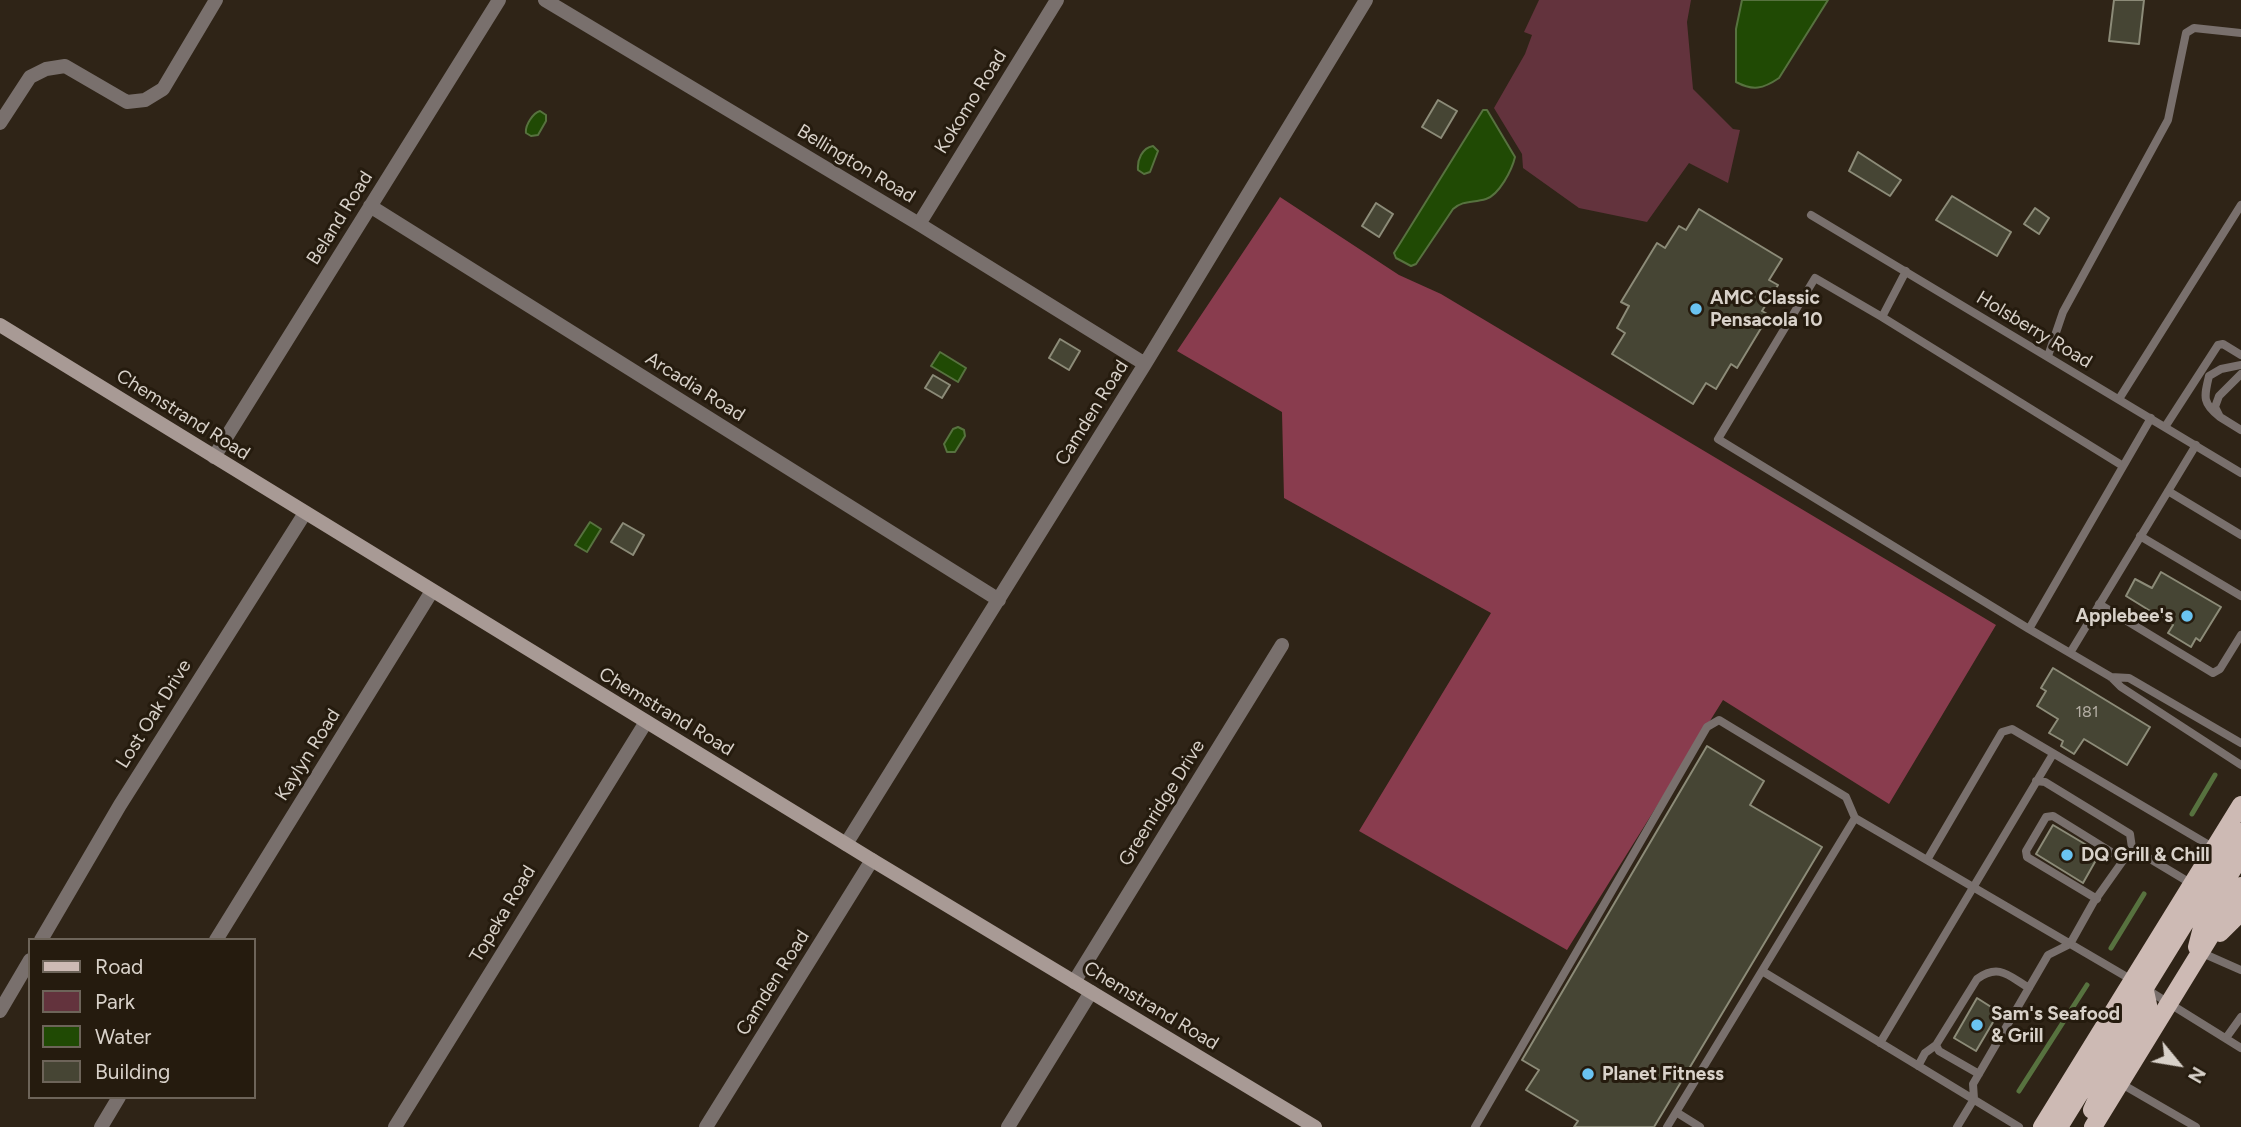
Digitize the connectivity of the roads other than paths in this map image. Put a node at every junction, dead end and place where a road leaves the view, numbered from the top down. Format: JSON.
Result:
{"nodes":[{"id":1,"x":216,"y":0,"type":"edge"},
{"id":2,"x":499,"y":0,"type":"edge"},
{"id":3,"x":545,"y":0,"type":"edge"},
{"id":4,"x":1057,"y":0,"type":"edge"},
{"id":5,"x":1366,"y":0,"type":"edge"},
{"id":6,"x":2241,"y":33,"type":"edge"},
{"id":7,"x":0,"y":123,"type":"edge"},
{"id":8,"x":2241,"y":205,"type":"edge"},
{"id":9,"x":370,"y":206,"type":"junction"},
{"id":10,"x":1811,"y":215,"type":"dead end"},
{"id":11,"x":919,"y":224,"type":"junction"},
{"id":12,"x":1906,"y":271,"type":"junction"},
{"id":13,"x":1882,"y":317,"type":"junction"},
{"id":14,"x":0,"y":326,"type":"edge"},
{"id":15,"x":2241,"y":355,"type":"edge"},
{"id":16,"x":2048,"y":356,"type":"junction"},
{"id":17,"x":1144,"y":365,"type":"junction"},
{"id":18,"x":2241,"y":365,"type":"edge"},
{"id":19,"x":2241,"y":374,"type":"edge"},
{"id":20,"x":2119,"y":399,"type":"junction"},
{"id":21,"x":2220,"y":417,"type":"junction"},
{"id":22,"x":2151,"y":418,"type":"junction"},
{"id":23,"x":2165,"y":427,"type":"junction"},
{"id":24,"x":2241,"y":430,"type":"edge"},
{"id":25,"x":2196,"y":445,"type":"junction"},
{"id":26,"x":215,"y":457,"type":"junction"},
{"id":27,"x":2123,"y":466,"type":"junction"},
{"id":28,"x":2241,"y":473,"type":"edge"},
{"id":29,"x":2168,"y":491,"type":"junction"},
{"id":30,"x":305,"y":513,"type":"junction"},
{"id":31,"x":2241,"y":535,"type":"edge"},
{"id":32,"x":2140,"y":536,"type":"junction"},
{"id":33,"x":432,"y":591,"type":"junction"},
{"id":34,"x":2241,"y":596,"type":"edge"},
{"id":35,"x":999,"y":600,"type":"junction"},
{"id":36,"x":2099,"y":604,"type":"junction"},
{"id":37,"x":2029,"y":629,"type":"junction"},
{"id":38,"x":2241,"y":635,"type":"edge"},
{"id":39,"x":1282,"y":645,"type":"dead end"},
{"id":40,"x":2070,"y":653,"type":"junction"},
{"id":41,"x":2111,"y":677,"type":"junction"},
{"id":42,"x":646,"y":722,"type":"junction"},
{"id":43,"x":2241,"y":743,"type":"edge"},
{"id":44,"x":2053,"y":754,"type":"junction"},
{"id":45,"x":2241,"y":765,"type":"edge"},
{"id":46,"x":2036,"y":781,"type":"junction"},
{"id":47,"x":2241,"y":805,"type":"edge"},
{"id":48,"x":1855,"y":818,"type":"junction"},
{"id":49,"x":2241,"y":832,"type":"edge"},
{"id":50,"x":846,"y":844,"type":"junction"},
{"id":51,"x":2132,"y":848,"type":"junction"},
{"id":52,"x":2214,"y":848,"type":"junction"},
{"id":53,"x":2241,"y":856,"type":"edge"},
{"id":54,"x":872,"y":860,"type":"junction"},
{"id":55,"x":1927,"y":860,"type":"junction"},
{"id":56,"x":2124,"y":860,"type":"junction"},
{"id":57,"x":2192,"y":884,"type":"junction"},
{"id":58,"x":2241,"y":886,"type":"edge"},
{"id":59,"x":1974,"y":887,"type":"junction"},
{"id":60,"x":2096,"y":899,"type":"junction"},
{"id":61,"x":2241,"y":912,"type":"edge"},
{"id":62,"x":42,"y":938,"type":"edge"},
{"id":63,"x":217,"y":938,"type":"edge"},
{"id":64,"x":2070,"y":944,"type":"junction"},
{"id":65,"x":2196,"y":958,"type":"junction"},
{"id":66,"x":28,"y":963,"type":"edge"},
{"id":67,"x":2241,"y":970,"type":"edge"},
{"id":68,"x":1762,"y":971,"type":"junction"},
{"id":69,"x":1074,"y":982,"type":"junction"},
{"id":70,"x":2138,"y":984,"type":"junction"},
{"id":71,"x":2029,"y":988,"type":"junction"},
{"id":72,"x":1091,"y":992,"type":"junction"},
{"id":73,"x":2169,"y":1002,"type":"junction"},
{"id":74,"x":0,"y":1010,"type":"edge"},
{"id":75,"x":2241,"y":1017,"type":"edge"},
{"id":76,"x":2226,"y":1038,"type":"junction"},
{"id":77,"x":1880,"y":1043,"type":"junction"},
{"id":78,"x":1936,"y":1045,"type":"junction"},
{"id":79,"x":2241,"y":1048,"type":"edge"},
{"id":80,"x":1918,"y":1066,"type":"junction"},
{"id":81,"x":1979,"y":1074,"type":"junction"},
{"id":82,"x":2120,"y":1083,"type":"junction"},
{"id":83,"x":118,"y":1099,"type":"edge"},
{"id":84,"x":1973,"y":1099,"type":"junction"},
{"id":85,"x":1676,"y":1112,"type":"junction"},
{"id":86,"x":101,"y":1127,"type":"edge"},
{"id":87,"x":395,"y":1127,"type":"edge"},
{"id":88,"x":706,"y":1127,"type":"edge"},
{"id":89,"x":1008,"y":1127,"type":"edge"},
{"id":90,"x":1315,"y":1127,"type":"edge"},
{"id":91,"x":1475,"y":1127,"type":"edge"},
{"id":92,"x":1667,"y":1127,"type":"edge"},
{"id":93,"x":1700,"y":1127,"type":"edge"},
{"id":94,"x":1957,"y":1127,"type":"edge"},
{"id":95,"x":2019,"y":1127,"type":"edge"},
{"id":96,"x":2042,"y":1127,"type":"edge"},
{"id":97,"x":2059,"y":1127,"type":"edge"},
{"id":98,"x":2091,"y":1127,"type":"edge"},
{"id":99,"x":2196,"y":1127,"type":"edge"}],
"edges":[{"from":1,"to":7,"type":"street"},
{"from":2,"to":9,"type":"street","name":"Beland Road"},
{"from":3,"to":11,"type":"street","name":"Bellington Road"},
{"from":4,"to":11,"type":"street","name":"Kokomo Road"},
{"from":5,"to":17,"type":"street","name":"Camden Road"},
{"from":6,"to":16,"type":"lane"},
{"from":8,"to":20,"type":"lane"},
{"from":9,"to":26,"type":"street","name":"Beland Road"},
{"from":9,"to":35,"type":"street","name":"Arcadia Road"},
{"from":10,"to":12,"type":"lane","name":"Holsberry Road"},
{"from":11,"to":17,"type":"street","name":"Bellington Road"},
{"from":12,"to":13,"type":"lane"},
{"from":12,"to":16,"type":"lane","name":"Holsberry Road"},
{"from":13,"to":27,"type":"lane"},
{"from":13,"to":37,"type":"lane"},
{"from":14,"to":26,"type":"street","name":"Chemstrand Road"},
{"from":15,"to":23,"type":"lane"},
{"from":16,"to":20,"type":"lane","name":"Holsberry Road"},
{"from":17,"to":35,"type":"street","name":"Camden Road"},
{"from":18,"to":21,"type":"lane"},
{"from":19,"to":21,"type":"lane"},
{"from":20,"to":22,"type":"lane","name":"Holsberry Road"},
{"from":21,"to":24,"type":"lane"},
{"from":22,"to":23,"type":"lane","name":"Holsberry Road"},
{"from":22,"to":27,"type":"lane"},
{"from":23,"to":25,"type":"lane","name":"Holsberry Road"},
{"from":25,"to":28,"type":"lane","name":"Holsberry Road"},
{"from":25,"to":29,"type":"lane"},
{"from":26,"to":30,"type":"street","name":"Chemstrand Road"},
{"from":27,"to":37,"type":"lane"},
{"from":29,"to":31,"type":"lane"},
{"from":29,"to":32,"type":"lane"},
{"from":30,"to":33,"type":"street","name":"Chemstrand Road"},
{"from":30,"to":62,"type":"street","name":"Lost Oak Drive"},
{"from":32,"to":34,"type":"lane"},
{"from":32,"to":36,"type":"lane"},
{"from":33,"to":42,"type":"street","name":"Chemstrand Road"},
{"from":33,"to":63,"type":"street","name":"Kaylyn Road"},
{"from":35,"to":50,"type":"street","name":"Camden Road"},
{"from":36,"to":38,"type":"lane"},
{"from":36,"to":40,"type":"lane"},
{"from":37,"to":40,"type":"lane"},
{"from":39,"to":69,"type":"street","name":"Greenridge Drive"},
{"from":40,"to":41,"type":"lane"},
{"from":41,"to":43,"type":"lane"},
{"from":41,"to":45,"type":"lane"},
{"from":42,"to":50,"type":"street","name":"Chemstrand Road"},
{"from":42,"to":87,"type":"street","name":"Topeka Road"},
{"from":44,"to":46,"type":"lane"},
{"from":44,"to":52,"type":"lane"},
{"from":44,"to":55,"type":"lane"},
{"from":46,"to":51,"type":"lane"},
{"from":46,"to":59,"type":"lane"},
{"from":47,"to":52,"type":"main road"},
{"from":48,"to":55,"type":"lane"},
{"from":48,"to":68,"type":"lane"},
{"from":48,"to":91,"type":"lane"},
{"from":49,"to":70,"type":"main road"},
{"from":50,"to":54,"type":"street","name":"Chemstrand Road"},
{"from":51,"to":56,"type":"lane"},
{"from":51,"to":57,"type":"lane"},
{"from":52,"to":57,"type":"main road"},
{"from":53,"to":65,"type":"main road"},
{"from":54,"to":69,"type":"street","name":"Chemstrand Road"},
{"from":54,"to":88,"type":"street","name":"Camden Road"},
{"from":55,"to":59,"type":"lane"},
{"from":56,"to":60,"type":"lane"},
{"from":56,"to":60,"type":"lane"},
{"from":57,"to":70,"type":"main road"},
{"from":58,"to":65,"type":"main road"},
{"from":59,"to":64,"type":"lane"},
{"from":59,"to":77,"type":"lane"},
{"from":60,"to":64,"type":"lane"},
{"from":61,"to":65,"type":"main road"},
{"from":64,"to":70,"type":"lane"},
{"from":64,"to":71,"type":"lane"},
{"from":65,"to":67,"type":"lane"},
{"from":65,"to":73,"type":"main road"},
{"from":66,"to":74,"type":"street"},
{"from":68,"to":77,"type":"lane"},
{"from":68,"to":85,"type":"lane"},
{"from":69,"to":72,"type":"street","name":"Chemstrand Road"},
{"from":70,"to":73,"type":"lane"},
{"from":70,"to":96,"type":"main road"},
{"from":70,"to":97,"type":"main road"},
{"from":70,"to":98,"type":"main road"},
{"from":71,"to":78,"type":"lane"},
{"from":71,"to":81,"type":"lane"},
{"from":72,"to":89,"type":"street"},
{"from":72,"to":90,"type":"street","name":"Chemstrand Road"},
{"from":73,"to":76,"type":"lane"},
{"from":73,"to":82,"type":"main road"},
{"from":75,"to":76,"type":"lane"},
{"from":76,"to":79,"type":"lane"},
{"from":77,"to":80,"type":"lane"},
{"from":78,"to":80,"type":"lane"},
{"from":78,"to":81,"type":"lane"},
{"from":80,"to":84,"type":"lane"},
{"from":81,"to":84,"type":"lane"},
{"from":82,"to":98,"type":"main road"},
{"from":82,"to":99,"type":"lane"},
{"from":83,"to":86,"type":"street"},
{"from":84,"to":94,"type":"lane"},
{"from":84,"to":95,"type":"lane"},
{"from":85,"to":92,"type":"lane"},
{"from":85,"to":93,"type":"lane"}]}
